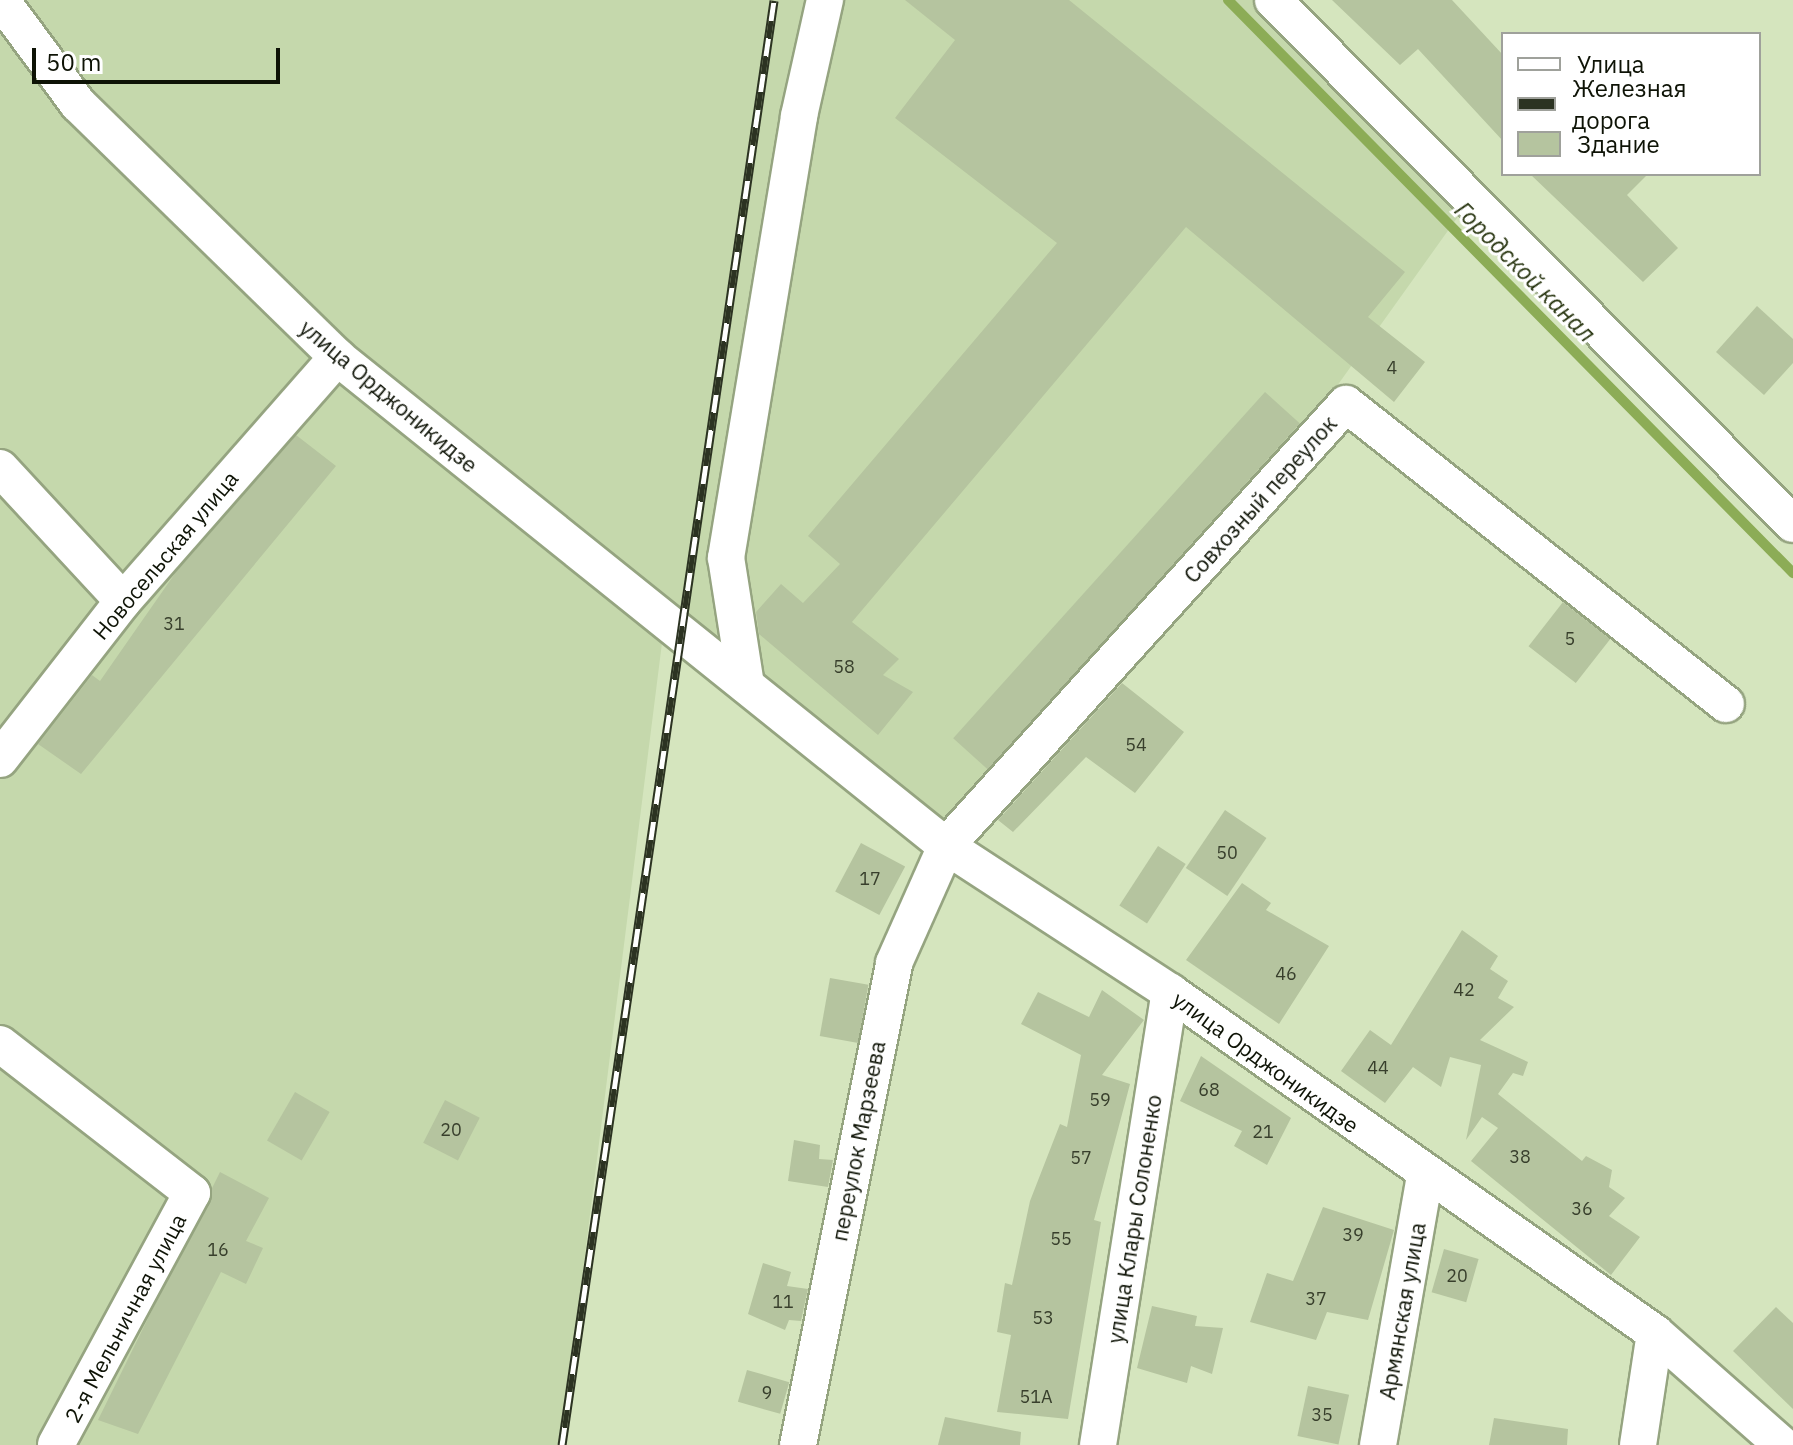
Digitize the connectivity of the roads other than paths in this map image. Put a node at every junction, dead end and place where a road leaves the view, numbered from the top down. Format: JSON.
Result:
{"nodes":[{"id":1,"x":1,"y":0,"type":"edge"},
{"id":2,"x":825,"y":0,"type":"edge"},
{"id":3,"x":1273,"y":0,"type":"edge"},
{"id":4,"x":337,"y":357,"type":"junction"},
{"id":5,"x":0,"y":468,"type":"edge"},
{"id":6,"x":1793,"y":524,"type":"edge"},
{"id":7,"x":123,"y":601,"type":"junction"},
{"id":8,"x":746,"y":685,"type":"junction"},
{"id":9,"x":1726,"y":704,"type":"dead end"},
{"id":10,"x":0,"y":759,"type":"edge"},
{"id":11,"x":946,"y":846,"type":"junction"},
{"id":12,"x":1170,"y":992,"type":"junction"},
{"id":13,"x":0,"y":1044,"type":"edge"},
{"id":14,"x":1425,"y":1177,"type":"junction"},
{"id":15,"x":1655,"y":1333,"type":"junction"},
{"id":16,"x":56,"y":1445,"type":"edge"},
{"id":17,"x":798,"y":1445,"type":"edge"},
{"id":18,"x":1098,"y":1445,"type":"edge"},
{"id":19,"x":1378,"y":1445,"type":"edge"},
{"id":20,"x":1638,"y":1445,"type":"edge"},
{"id":21,"x":1782,"y":1445,"type":"edge"}],
"edges":[{"from":1,"to":4,"type":"street","name":"улица Орджоникидзе"},
{"from":2,"to":8,"type":"street"},
{"from":3,"to":6,"type":"street"},
{"from":4,"to":7,"type":"street","name":"Новосельская улица"},
{"from":4,"to":8,"type":"street","name":"улица Орджоникидзе"},
{"from":5,"to":7,"type":"street"},
{"from":7,"to":10,"type":"street","name":"Новосельская улица"},
{"from":8,"to":11,"type":"street","name":"улица Орджоникидзе"},
{"from":9,"to":11,"type":"street","name":"Совхозный переулок"},
{"from":11,"to":12,"type":"street","name":"улица Орджоникидзе"},
{"from":11,"to":17,"type":"street","name":"переулок Марзеева"},
{"from":12,"to":14,"type":"street","name":"улица Орджоникидзе"},
{"from":12,"to":18,"type":"street","name":"улица Клары Солоненко"},
{"from":13,"to":16,"type":"street","name":"2-я Мельничная улица"},
{"from":14,"to":15,"type":"street","name":"улица Орджоникидзе"},
{"from":14,"to":19,"type":"street","name":"Армянская улица"},
{"from":15,"to":20,"type":"street"},
{"from":15,"to":21,"type":"street","name":"улица Орджоникидзе"}]}
